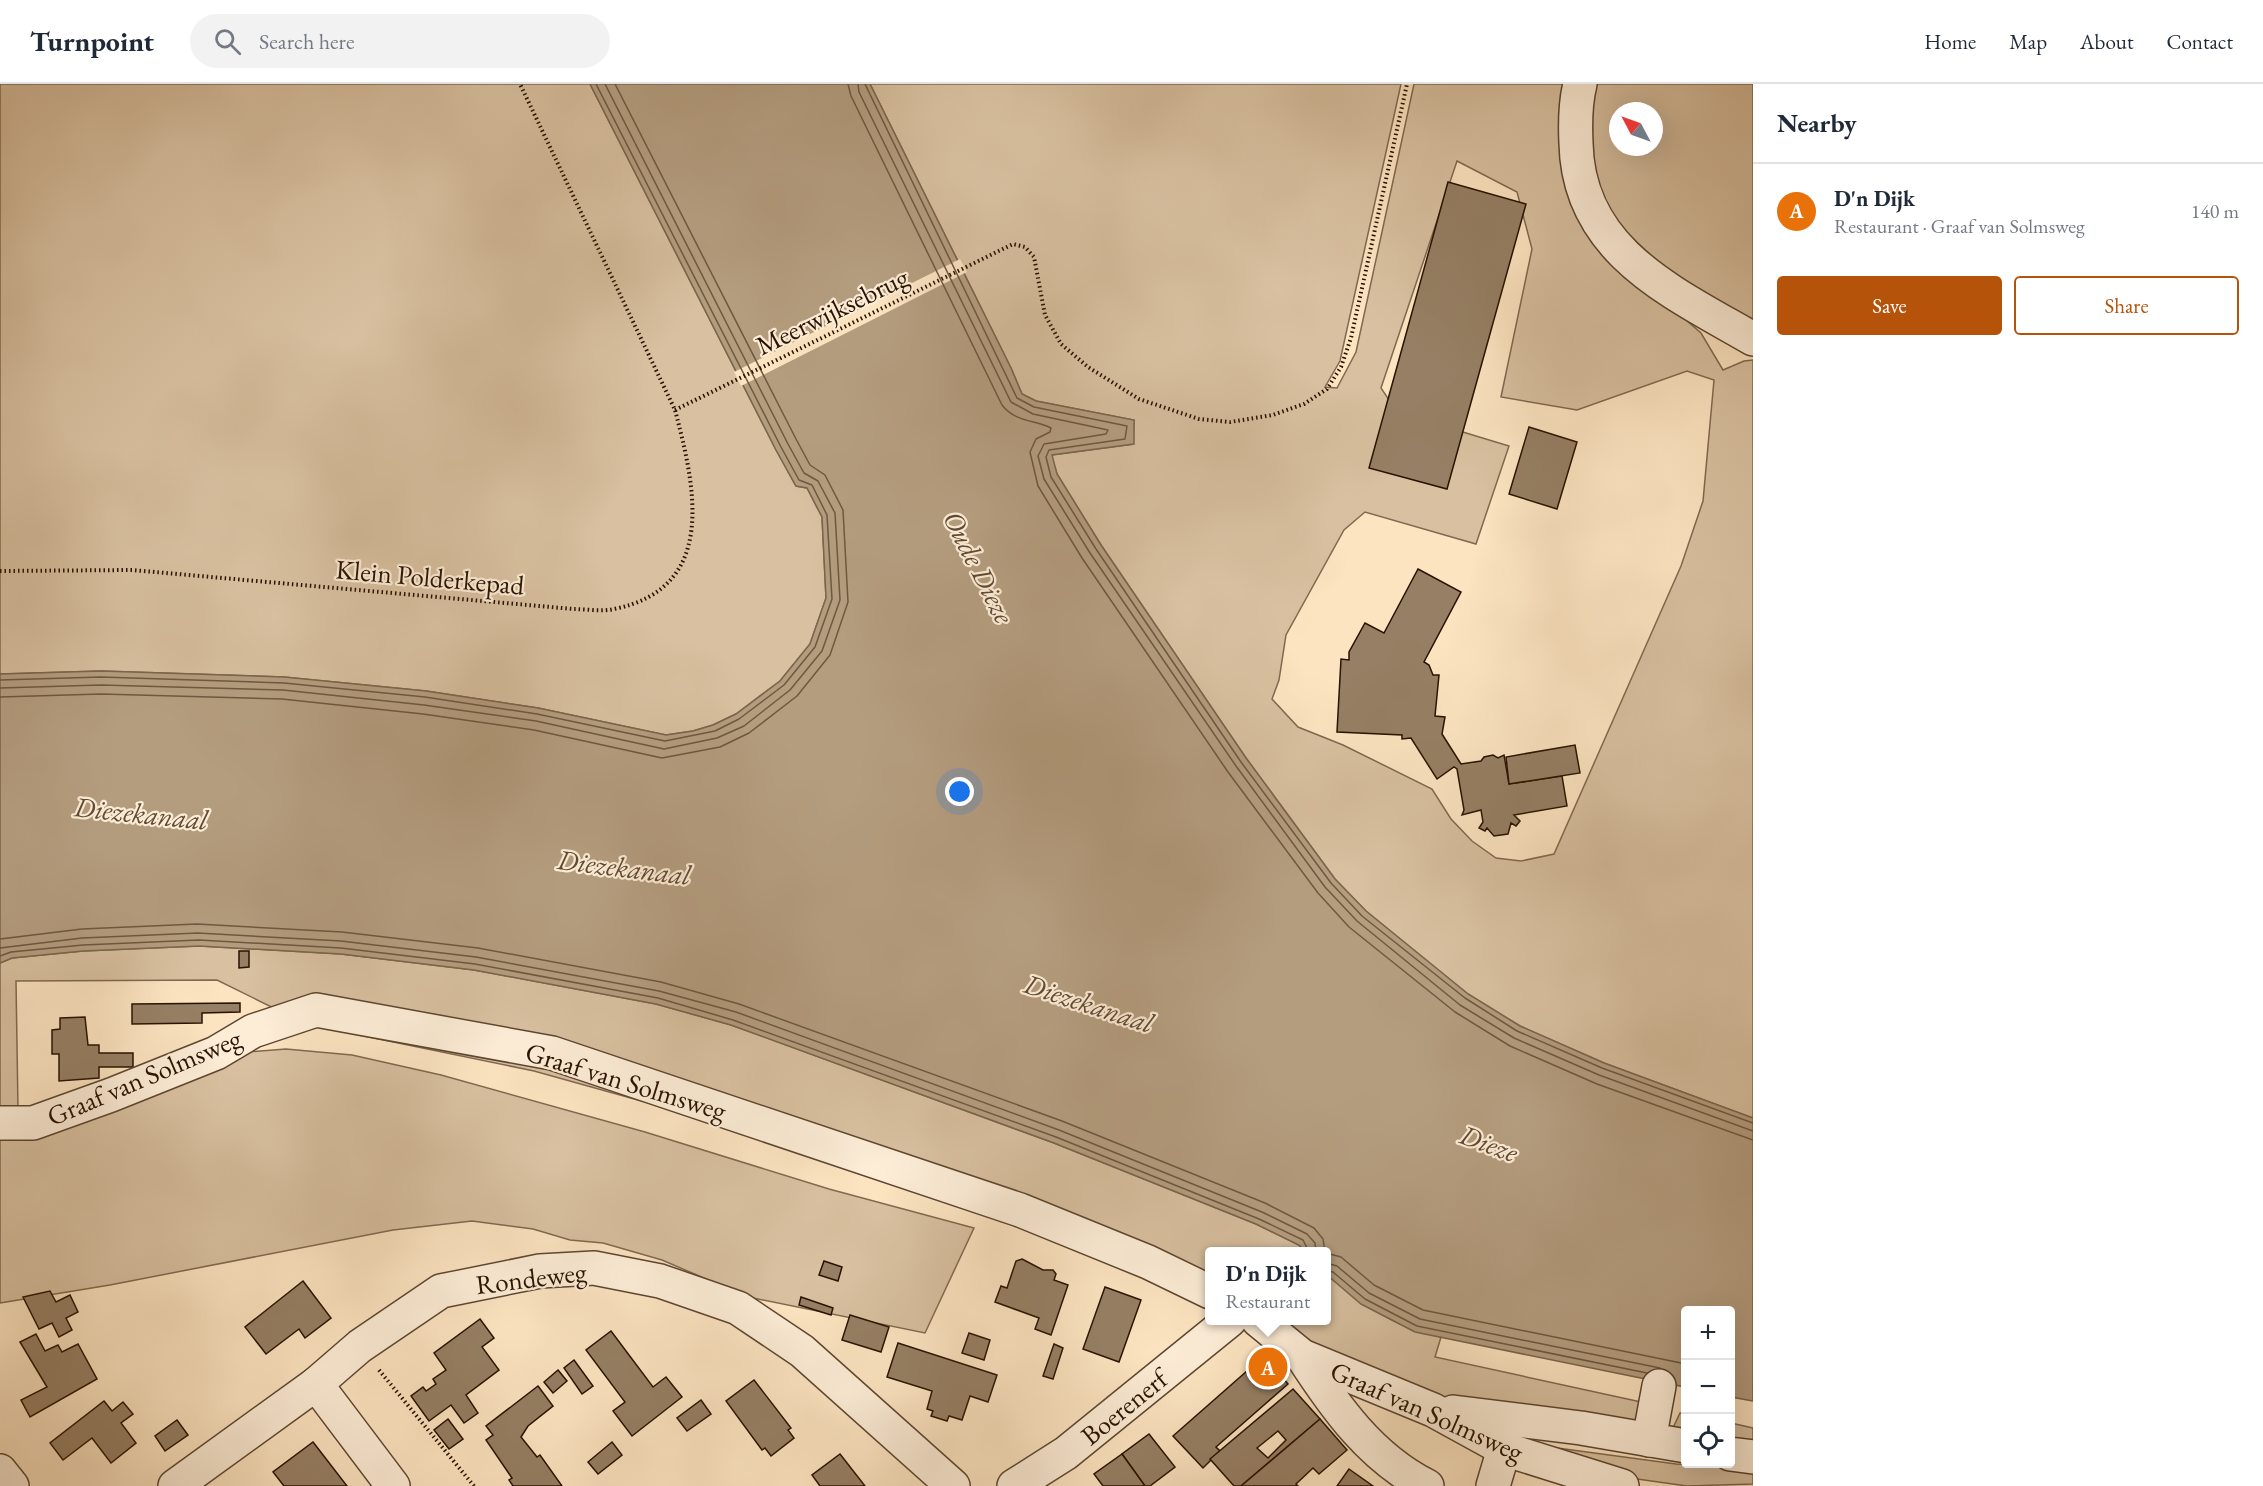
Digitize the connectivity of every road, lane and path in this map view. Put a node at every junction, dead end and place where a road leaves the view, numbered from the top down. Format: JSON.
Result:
{"nodes":[{"id":1,"x":520,"y":84,"type":"edge"},
{"id":2,"x":1407,"y":84,"type":"edge"},
{"id":3,"x":1581,"y":84,"type":"edge"},
{"id":4,"x":1753,"y":339,"type":"edge"},
{"id":5,"x":675,"y":410,"type":"junction"},
{"id":6,"x":0,"y":571,"type":"edge"},
{"id":7,"x":0,"y":1123,"type":"edge"},
{"id":8,"x":1205,"y":1290,"type":"edge"},
{"id":9,"x":1224,"y":1325,"type":"edge"},
{"id":10,"x":1264,"y":1325,"type":"edge"},
{"id":11,"x":360,"y":1346,"type":"junction"},
{"id":12,"x":1302,"y":1356,"type":"junction"},
{"id":13,"x":316,"y":1384,"type":"junction"},
{"id":14,"x":1659,"y":1386,"type":"dead end"},
{"id":15,"x":1433,"y":1410,"type":"junction"},
{"id":16,"x":1649,"y":1440,"type":"junction"},
{"id":17,"x":1681,"y":1445,"type":"edge"},
{"id":18,"x":1504,"y":1449,"type":"junction"},
{"id":19,"x":1735,"y":1455,"type":"edge"},
{"id":20,"x":1753,"y":1457,"type":"edge"},
{"id":21,"x":0,"y":1471,"type":"edge"},
{"id":22,"x":12,"y":1486,"type":"edge"},
{"id":23,"x":176,"y":1486,"type":"edge"},
{"id":24,"x":393,"y":1486,"type":"edge"},
{"id":25,"x":474,"y":1486,"type":"edge"},
{"id":26,"x":953,"y":1486,"type":"edge"},
{"id":27,"x":1014,"y":1486,"type":"edge"},
{"id":28,"x":1427,"y":1486,"type":"edge"},
{"id":29,"x":1493,"y":1486,"type":"edge"},
{"id":30,"x":1622,"y":1486,"type":"edge"}],
"edges":[{"from":1,"to":5,"type":"path","name":"Klein Polderkepad"},
{"from":2,"to":5,"type":"path","name":"Meerwijksebrug"},
{"from":3,"to":4,"type":"street"},
{"from":5,"to":6,"type":"path","name":"Klein Polderkepad"},
{"from":7,"to":8,"type":"street","name":"Graaf van Solmsweg"},
{"from":9,"to":27,"type":"street","name":"Boerenerf"},
{"from":10,"to":12,"type":"street","name":"Graaf van Solmsweg"},
{"from":11,"to":13,"type":"street","name":"Rondeweg"},
{"from":11,"to":25,"type":"path"},
{"from":11,"to":26,"type":"street","name":"Rondeweg"},
{"from":12,"to":15,"type":"street","name":"Graaf van Solmsweg"},
{"from":12,"to":28,"type":"street","name":"Graaf van Solmsweg"},
{"from":13,"to":23,"type":"street","name":"Rondeweg"},
{"from":13,"to":24,"type":"street"},
{"from":14,"to":16,"type":"street"},
{"from":15,"to":16,"type":"street"},
{"from":15,"to":18,"type":"street","name":"Graaf van Solmsweg"},
{"from":16,"to":17,"type":"street"},
{"from":18,"to":29,"type":"street"},
{"from":18,"to":30,"type":"street","name":"Graaf van Solmsweg"},
{"from":19,"to":20,"type":"street"},
{"from":21,"to":22,"type":"street"}]}
